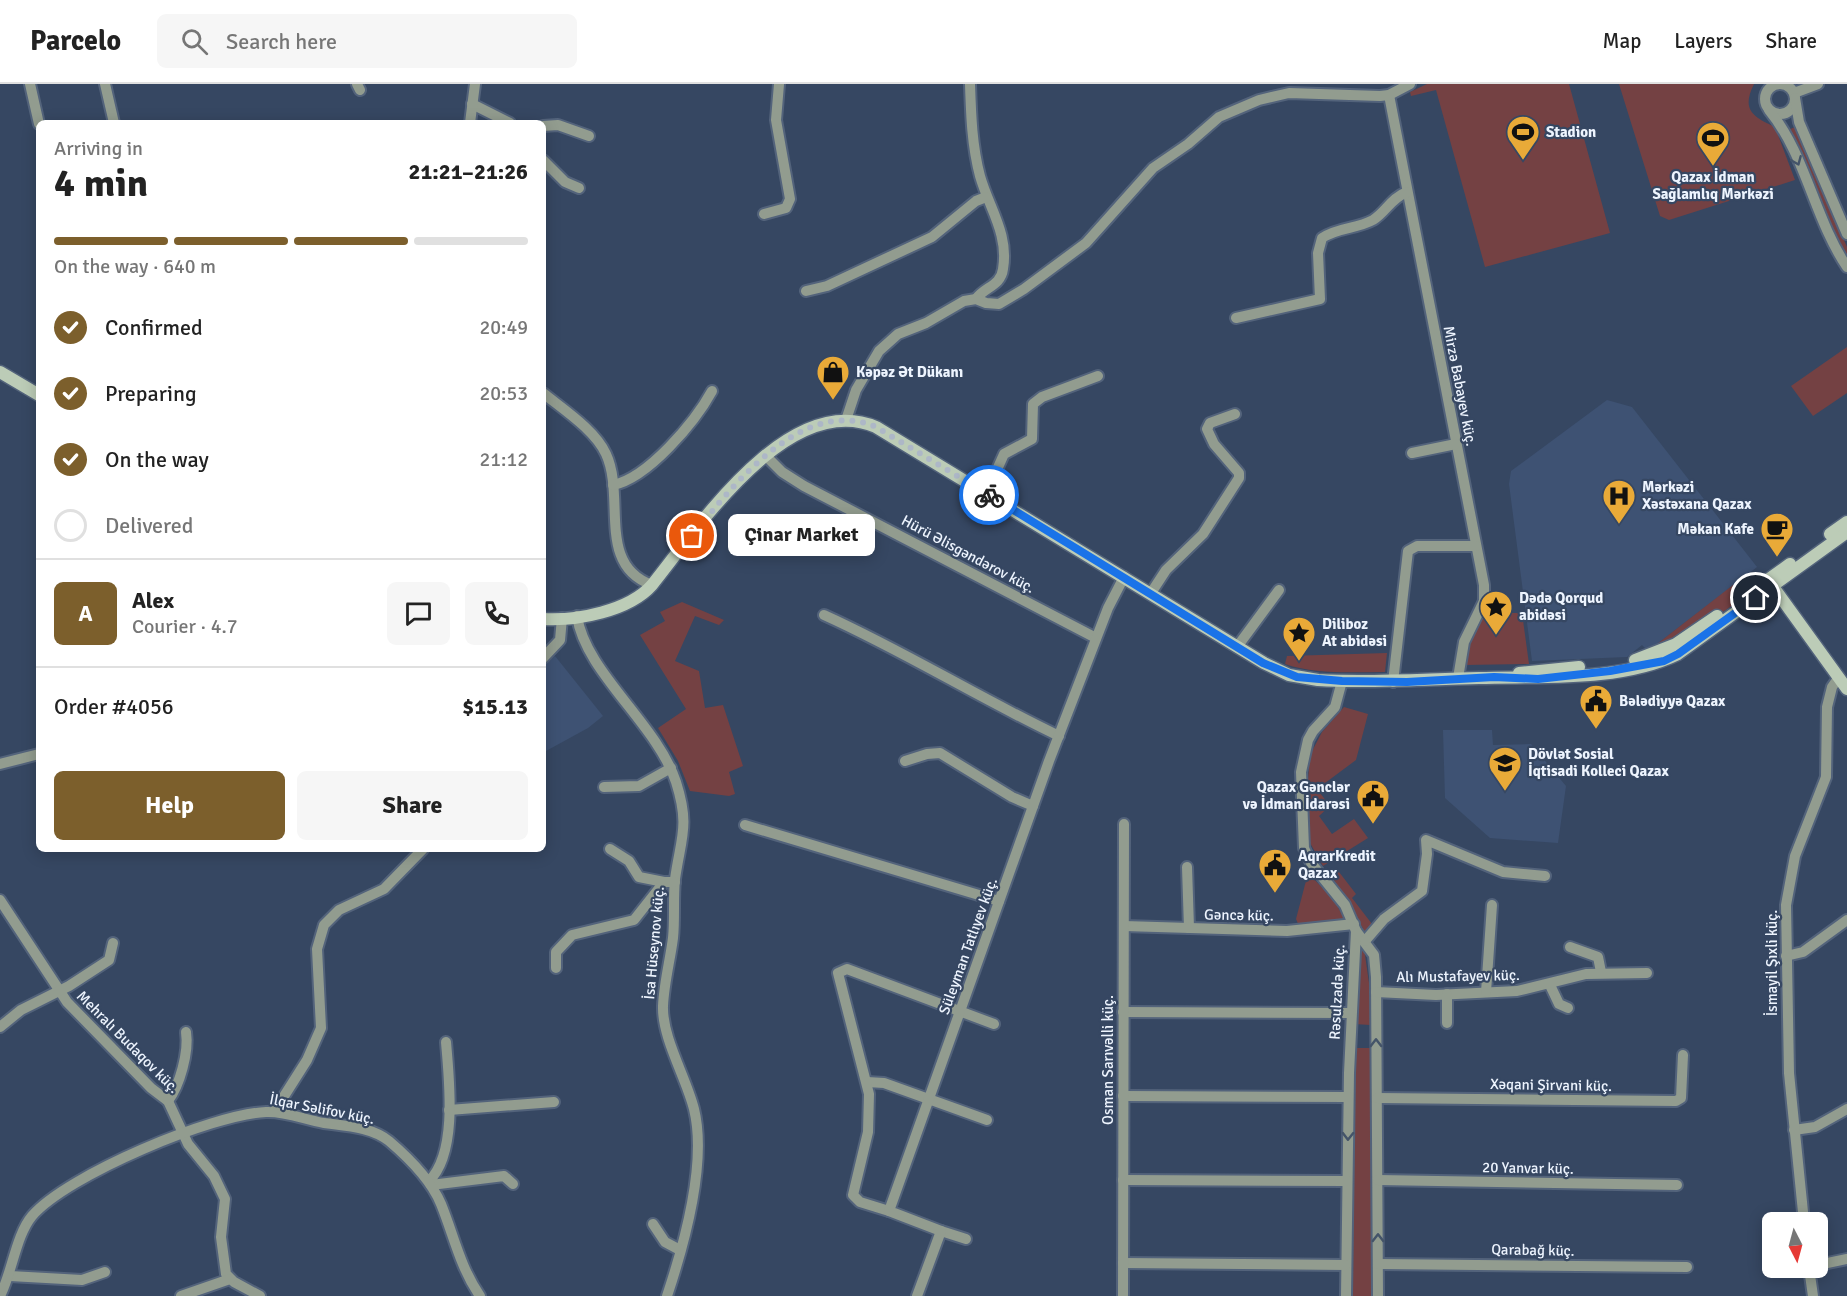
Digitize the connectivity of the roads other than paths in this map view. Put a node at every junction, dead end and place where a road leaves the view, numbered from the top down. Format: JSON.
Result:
{"nodes":[{"id":1,"x":30,"y":84,"type":"edge"},
{"id":2,"x":105,"y":84,"type":"edge"},
{"id":3,"x":475,"y":84,"type":"edge"},
{"id":4,"x":779,"y":84,"type":"edge"},
{"id":5,"x":970,"y":84,"type":"edge"},
{"id":6,"x":1410,"y":84,"type":"edge"},
{"id":7,"x":1763,"y":84,"type":"edge"},
{"id":8,"x":1818,"y":84,"type":"edge"},
{"id":9,"x":1792,"y":91,"type":"edge"},
{"id":10,"x":1389,"y":95,"type":"junction"},
{"id":11,"x":472,"y":104,"type":"junction"},
{"id":12,"x":1767,"y":106,"type":"junction"},
{"id":13,"x":38,"y":120,"type":"edge"},
{"id":14,"x":113,"y":120,"type":"edge"},
{"id":15,"x":470,"y":120,"type":"edge"},
{"id":16,"x":504,"y":120,"type":"edge"},
{"id":17,"x":546,"y":126,"type":"edge"},
{"id":18,"x":589,"y":136,"type":"dead end"},
{"id":19,"x":546,"y":163,"type":"edge"},
{"id":20,"x":579,"y":188,"type":"dead end"},
{"id":21,"x":1407,"y":192,"type":"junction"},
{"id":22,"x":986,"y":197,"type":"junction"},
{"id":23,"x":764,"y":214,"type":"dead end"},
{"id":24,"x":1847,"y":234,"type":"edge"},
{"id":25,"x":1847,"y":267,"type":"edge"},
{"id":26,"x":806,"y":291,"type":"dead end"},
{"id":27,"x":976,"y":299,"type":"junction"},
{"id":28,"x":1236,"y":318,"type":"dead end"},
{"id":29,"x":0,"y":372,"type":"edge"},
{"id":30,"x":1098,"y":376,"type":"dead end"},
{"id":31,"x":711,"y":391,"type":"dead end"},
{"id":32,"x":36,"y":393,"type":"edge"},
{"id":33,"x":546,"y":396,"type":"edge"},
{"id":34,"x":1235,"y":414,"type":"dead end"},
{"id":35,"x":846,"y":420,"type":"junction"},
{"id":36,"x":1456,"y":444,"type":"junction"},
{"id":37,"x":1413,"y":453,"type":"dead end"},
{"id":38,"x":766,"y":456,"type":"junction"},
{"id":39,"x":613,"y":485,"type":"junction"},
{"id":40,"x":986,"y":494,"type":"junction"},
{"id":41,"x":1847,"y":522,"type":"edge"},
{"id":42,"x":1847,"y":532,"type":"edge"},
{"id":43,"x":1476,"y":546,"type":"junction"},
{"id":44,"x":1124,"y":577,"type":"junction"},
{"id":45,"x":1771,"y":583,"type":"junction"},
{"id":46,"x":652,"y":585,"type":"junction"},
{"id":47,"x":1279,"y":590,"type":"dead end"},
{"id":48,"x":1151,"y":593,"type":"junction"},
{"id":49,"x":824,"y":615,"type":"dead end"},
{"id":50,"x":577,"y":616,"type":"junction"},
{"id":51,"x":562,"y":618,"type":"junction"},
{"id":52,"x":546,"y":620,"type":"edge"},
{"id":53,"x":1096,"y":638,"type":"junction"},
{"id":54,"x":1237,"y":646,"type":"junction"},
{"id":55,"x":546,"y":655,"type":"edge"},
{"id":56,"x":1839,"y":677,"type":"junction"},
{"id":57,"x":1458,"y":678,"type":"junction"},
{"id":58,"x":1342,"y":681,"type":"junction"},
{"id":59,"x":1394,"y":682,"type":"junction"},
{"id":60,"x":1847,"y":689,"type":"edge"},
{"id":61,"x":1059,"y":736,"type":"junction"},
{"id":62,"x":36,"y":755,"type":"edge"},
{"id":63,"x":905,"y":761,"type":"dead end"},
{"id":64,"x":0,"y":764,"type":"edge"},
{"id":65,"x":670,"y":768,"type":"junction"},
{"id":66,"x":604,"y":787,"type":"dead end"},
{"id":67,"x":1033,"y":806,"type":"junction"},
{"id":68,"x":1124,"y":824,"type":"dead end"},
{"id":69,"x":745,"y":825,"type":"dead end"},
{"id":70,"x":610,"y":849,"type":"dead end"},
{"id":71,"x":420,"y":852,"type":"edge"},
{"id":72,"x":1187,"y":867,"type":"dead end"},
{"id":73,"x":1545,"y":876,"type":"dead end"},
{"id":74,"x":669,"y":882,"type":"junction"},
{"id":75,"x":0,"y":900,"type":"edge"},
{"id":76,"x":999,"y":901,"type":"junction"},
{"id":77,"x":1492,"y":905,"type":"dead end"},
{"id":78,"x":1847,"y":920,"type":"edge"},
{"id":79,"x":1124,"y":926,"type":"junction"},
{"id":80,"x":1189,"y":928,"type":"junction"},
{"id":81,"x":1355,"y":928,"type":"junction"},
{"id":82,"x":1365,"y":940,"type":"junction"},
{"id":83,"x":113,"y":943,"type":"dead end"},
{"id":84,"x":1570,"y":947,"type":"dead end"},
{"id":85,"x":1786,"y":956,"type":"junction"},
{"id":86,"x":556,"y":968,"type":"dead end"},
{"id":87,"x":1601,"y":972,"type":"junction"},
{"id":88,"x":1647,"y":974,"type":"dead end"},
{"id":89,"x":1550,"y":985,"type":"junction"},
{"id":90,"x":58,"y":991,"type":"junction"},
{"id":91,"x":1376,"y":992,"type":"junction"},
{"id":92,"x":1486,"y":992,"type":"junction"},
{"id":93,"x":1447,"y":994,"type":"junction"},
{"id":94,"x":1568,"y":1008,"type":"dead end"},
{"id":95,"x":960,"y":1012,"type":"junction"},
{"id":96,"x":1123,"y":1012,"type":"junction"},
{"id":97,"x":1351,"y":1013,"type":"junction"},
{"id":98,"x":1447,"y":1023,"type":"dead end"},
{"id":99,"x":994,"y":1024,"type":"dead end"},
{"id":100,"x":0,"y":1028,"type":"edge"},
{"id":101,"x":186,"y":1032,"type":"dead end"},
{"id":102,"x":446,"y":1042,"type":"dead end"},
{"id":103,"x":1683,"y":1054,"type":"dead end"},
{"id":104,"x":867,"y":1082,"type":"junction"},
{"id":105,"x":1123,"y":1096,"type":"junction"},
{"id":106,"x":1348,"y":1097,"type":"junction"},
{"id":107,"x":1377,"y":1098,"type":"junction"},
{"id":108,"x":929,"y":1099,"type":"junction"},
{"id":109,"x":168,"y":1101,"type":"junction"},
{"id":110,"x":554,"y":1102,"type":"dead end"},
{"id":111,"x":1847,"y":1109,"type":"edge"},
{"id":112,"x":449,"y":1110,"type":"junction"},
{"id":113,"x":274,"y":1112,"type":"junction"},
{"id":114,"x":987,"y":1120,"type":"dead end"},
{"id":115,"x":1794,"y":1130,"type":"junction"},
{"id":116,"x":182,"y":1132,"type":"junction"},
{"id":117,"x":1123,"y":1180,"type":"junction"},
{"id":118,"x":1378,"y":1180,"type":"junction"},
{"id":119,"x":1347,"y":1181,"type":"junction"},
{"id":120,"x":430,"y":1183,"type":"junction"},
{"id":121,"x":513,"y":1184,"type":"dead end"},
{"id":122,"x":1677,"y":1185,"type":"dead end"},
{"id":123,"x":889,"y":1211,"type":"junction"},
{"id":124,"x":1803,"y":1212,"type":"edge"},
{"id":125,"x":653,"y":1224,"type":"dead end"},
{"id":126,"x":941,"y":1231,"type":"junction"},
{"id":127,"x":966,"y":1239,"type":"dead end"},
{"id":128,"x":680,"y":1250,"type":"junction"},
{"id":129,"x":1847,"y":1259,"type":"edge"},
{"id":130,"x":1828,"y":1262,"type":"edge"},
{"id":131,"x":1123,"y":1263,"type":"junction"},
{"id":132,"x":1378,"y":1264,"type":"junction"},
{"id":133,"x":1346,"y":1265,"type":"junction"},
{"id":134,"x":1687,"y":1267,"type":"dead end"},
{"id":135,"x":105,"y":1272,"type":"dead end"},
{"id":136,"x":10,"y":1276,"type":"junction"},
{"id":137,"x":1810,"y":1278,"type":"edge"},
{"id":138,"x":230,"y":1279,"type":"junction"},
{"id":139,"x":477,"y":1295,"type":"edge"},
{"id":140,"x":0,"y":1296,"type":"edge"},
{"id":141,"x":181,"y":1296,"type":"edge"},
{"id":142,"x":260,"y":1296,"type":"edge"},
{"id":143,"x":667,"y":1296,"type":"edge"},
{"id":144,"x":917,"y":1296,"type":"edge"},
{"id":145,"x":1123,"y":1296,"type":"edge"},
{"id":146,"x":1346,"y":1296,"type":"edge"},
{"id":147,"x":1378,"y":1296,"type":"edge"},
{"id":148,"x":1813,"y":1296,"type":"edge"}],
"edges":[{"from":1,"to":13,"type":"street"},
{"from":2,"to":14,"type":"street"},
{"from":3,"to":11,"type":"street"},
{"from":4,"to":23,"type":"street"},
{"from":5,"to":22,"type":"street"},
{"from":6,"to":10,"type":"street"},
{"from":7,"to":12,"type":"street"},
{"from":8,"to":9,"type":"street"},
{"from":9,"to":12,"type":"street"},
{"from":9,"to":12,"type":"street"},
{"from":9,"to":24,"type":"street"},
{"from":10,"to":21,"type":"street","name":"Mirzə Babayev küç."},
{"from":10,"to":27,"type":"street"},
{"from":11,"to":15,"type":"street"},
{"from":11,"to":16,"type":"street"},
{"from":12,"to":25,"type":"street","one_way":true},
{"from":17,"to":18,"type":"street"},
{"from":19,"to":20,"type":"street"},
{"from":21,"to":28,"type":"street"},
{"from":21,"to":36,"type":"street","name":"Mirzə Babayev küç."},
{"from":22,"to":26,"type":"street"},
{"from":22,"to":27,"type":"street"},
{"from":27,"to":35,"type":"street"},
{"from":29,"to":32,"type":"main road"},
{"from":30,"to":40,"type":"street"},
{"from":31,"to":39,"type":"street"},
{"from":33,"to":39,"type":"street"},
{"from":34,"to":48,"type":"street"},
{"from":35,"to":38,"type":"main road"},
{"from":35,"to":40,"type":"main road"},
{"from":36,"to":37,"type":"street"},
{"from":36,"to":43,"type":"street","name":"Mirzə Babayev küç."},
{"from":38,"to":46,"type":"main road"},
{"from":38,"to":53,"type":"street","name":"Hürü Əlisgəndərov küç."},
{"from":39,"to":46,"type":"street"},
{"from":40,"to":44,"type":"main road"},
{"from":41,"to":45,"type":"main road"},
{"from":42,"to":45,"type":"main road"},
{"from":43,"to":57,"type":"street","name":"Mirzə Babayev küç."},
{"from":43,"to":59,"type":"street"},
{"from":44,"to":48,"type":"main road"},
{"from":44,"to":53,"type":"street","name":"Süleyman Tatlıyev küç."},
{"from":45,"to":56,"type":"main road"},
{"from":45,"to":57,"type":"main road"},
{"from":46,"to":50,"type":"main road"},
{"from":47,"to":54,"type":"street"},
{"from":48,"to":54,"type":"main road"},
{"from":49,"to":61,"type":"street"},
{"from":50,"to":51,"type":"main road"},
{"from":50,"to":65,"type":"street","name":"İsa Hüseynov küç."},
{"from":51,"to":52,"type":"main road"},
{"from":51,"to":55,"type":"street"},
{"from":53,"to":61,"type":"street","name":"Süleyman Tatlıyev küç."},
{"from":54,"to":58,"type":"main road"},
{"from":56,"to":60,"type":"main road"},
{"from":56,"to":85,"type":"street","name":"İsmayil Şıxli küç."},
{"from":57,"to":59,"type":"main road"},
{"from":58,"to":59,"type":"main road"},
{"from":58,"to":81,"type":"street","name":"Rəsulzadə küç."},
{"from":61,"to":67,"type":"street","name":"Süleyman Tatlıyev küç."},
{"from":62,"to":64,"type":"street"},
{"from":63,"to":67,"type":"street"},
{"from":65,"to":66,"type":"street"},
{"from":65,"to":74,"type":"street","name":"İsa Hüseynov küç."},
{"from":67,"to":76,"type":"street","name":"Süleyman Tatlıyev küç."},
{"from":68,"to":79,"type":"street","name":"Osman Sarıvəlli küç."},
{"from":69,"to":76,"type":"street"},
{"from":70,"to":74,"type":"street"},
{"from":71,"to":113,"type":"street"},
{"from":72,"to":80,"type":"street"},
{"from":73,"to":82,"type":"street"},
{"from":74,"to":86,"type":"street"},
{"from":74,"to":128,"type":"street","name":"İsa Hüseynov küç."},
{"from":75,"to":90,"type":"street","name":"Mehralı Budaqov küç."},
{"from":76,"to":95,"type":"street","name":"Süleyman Tatlıyev küç."},
{"from":77,"to":92,"type":"street"},
{"from":78,"to":85,"type":"street"},
{"from":79,"to":80,"type":"street","name":"Gəncə küç."},
{"from":79,"to":96,"type":"street","name":"Osman Sarıvəlli küç."},
{"from":80,"to":81,"type":"street","name":"Gəncə küç."},
{"from":81,"to":82,"type":"street"},
{"from":81,"to":97,"type":"street","name":"Rəsulzadə küç."},
{"from":82,"to":91,"type":"street"},
{"from":83,"to":90,"type":"street"},
{"from":84,"to":87,"type":"street"},
{"from":85,"to":115,"type":"street","name":"İsmayil Şıxli küç."},
{"from":87,"to":88,"type":"street","name":"Alı Mustafayev küç."},
{"from":87,"to":89,"type":"street","name":"Alı Mustafayev küç."},
{"from":89,"to":92,"type":"street","name":"Alı Mustafayev küç."},
{"from":89,"to":94,"type":"street"},
{"from":90,"to":100,"type":"street"},
{"from":90,"to":109,"type":"street","name":"Mehralı Budaqov küç."},
{"from":91,"to":93,"type":"street","name":"Alı Mustafayev küç."},
{"from":107,"to":91,"type":"street","one_way":true},
{"from":92,"to":93,"type":"street","name":"Alı Mustafayev küç."},
{"from":93,"to":98,"type":"street"},
{"from":95,"to":99,"type":"street"},
{"from":95,"to":104,"type":"street"},
{"from":95,"to":108,"type":"street","name":"Süleyman Tatlıyev küç."},
{"from":96,"to":97,"type":"street"},
{"from":96,"to":105,"type":"street","name":"Osman Sarıvəlli küç."},
{"from":97,"to":106,"type":"street","name":"Rəsulzadə küç."},
{"from":101,"to":109,"type":"street"},
{"from":102,"to":112,"type":"street"},
{"from":103,"to":107,"type":"street","name":"Xəqani Şirvani küç."},
{"from":104,"to":108,"type":"street"},
{"from":104,"to":123,"type":"street"},
{"from":105,"to":106,"type":"street"},
{"from":105,"to":117,"type":"street","name":"Osman Sarıvəlli küç."},
{"from":106,"to":119,"type":"street","name":"Rəsulzadə küç.","one_way":true},
{"from":107,"to":118,"type":"street"},
{"from":108,"to":114,"type":"street"},
{"from":108,"to":123,"type":"street","name":"Süleyman Tatlıyev küç."},
{"from":109,"to":116,"type":"street","name":"Mehralı Budaqov küç."},
{"from":110,"to":112,"type":"street"},
{"from":111,"to":115,"type":"street"},
{"from":112,"to":120,"type":"street"},
{"from":113,"to":116,"type":"street","name":"İlqar Səlifov küç."},
{"from":113,"to":120,"type":"street","name":"İlqar Səlifov küç."},
{"from":115,"to":124,"type":"street","name":"İsmayil Şıxli küç."},
{"from":116,"to":136,"type":"street","name":"İlqar Səlifov küç."},
{"from":116,"to":138,"type":"street","name":"Mehralı Budaqov küç."},
{"from":117,"to":119,"type":"street"},
{"from":117,"to":131,"type":"street","name":"Osman Sarıvəlli küç."},
{"from":118,"to":122,"type":"street","name":"20 Yanvar küç."},
{"from":132,"to":118,"type":"street","one_way":true},
{"from":119,"to":133,"type":"street","name":"Rəsulzadə küç."},
{"from":120,"to":121,"type":"street"},
{"from":120,"to":139,"type":"street","name":"İlqar Səlifov küç."},
{"from":123,"to":126,"type":"street"},
{"from":125,"to":128,"type":"street"},
{"from":126,"to":127,"type":"street"},
{"from":126,"to":144,"type":"street"},
{"from":128,"to":143,"type":"street","name":"İsa Hüseynov küç."},
{"from":129,"to":130,"type":"street"},
{"from":131,"to":133,"type":"street"},
{"from":131,"to":145,"type":"street","name":"Osman Sarıvəlli küç."},
{"from":132,"to":134,"type":"street","name":"Qarabağ küç."},
{"from":132,"to":147,"type":"street"},
{"from":133,"to":146,"type":"street","name":"Rəsulzadə küç."},
{"from":135,"to":136,"type":"street"},
{"from":136,"to":140,"type":"street","name":"İlqar Səlifov küç."},
{"from":137,"to":148,"type":"street"},
{"from":138,"to":141,"type":"street"},
{"from":138,"to":142,"type":"street"}]}
